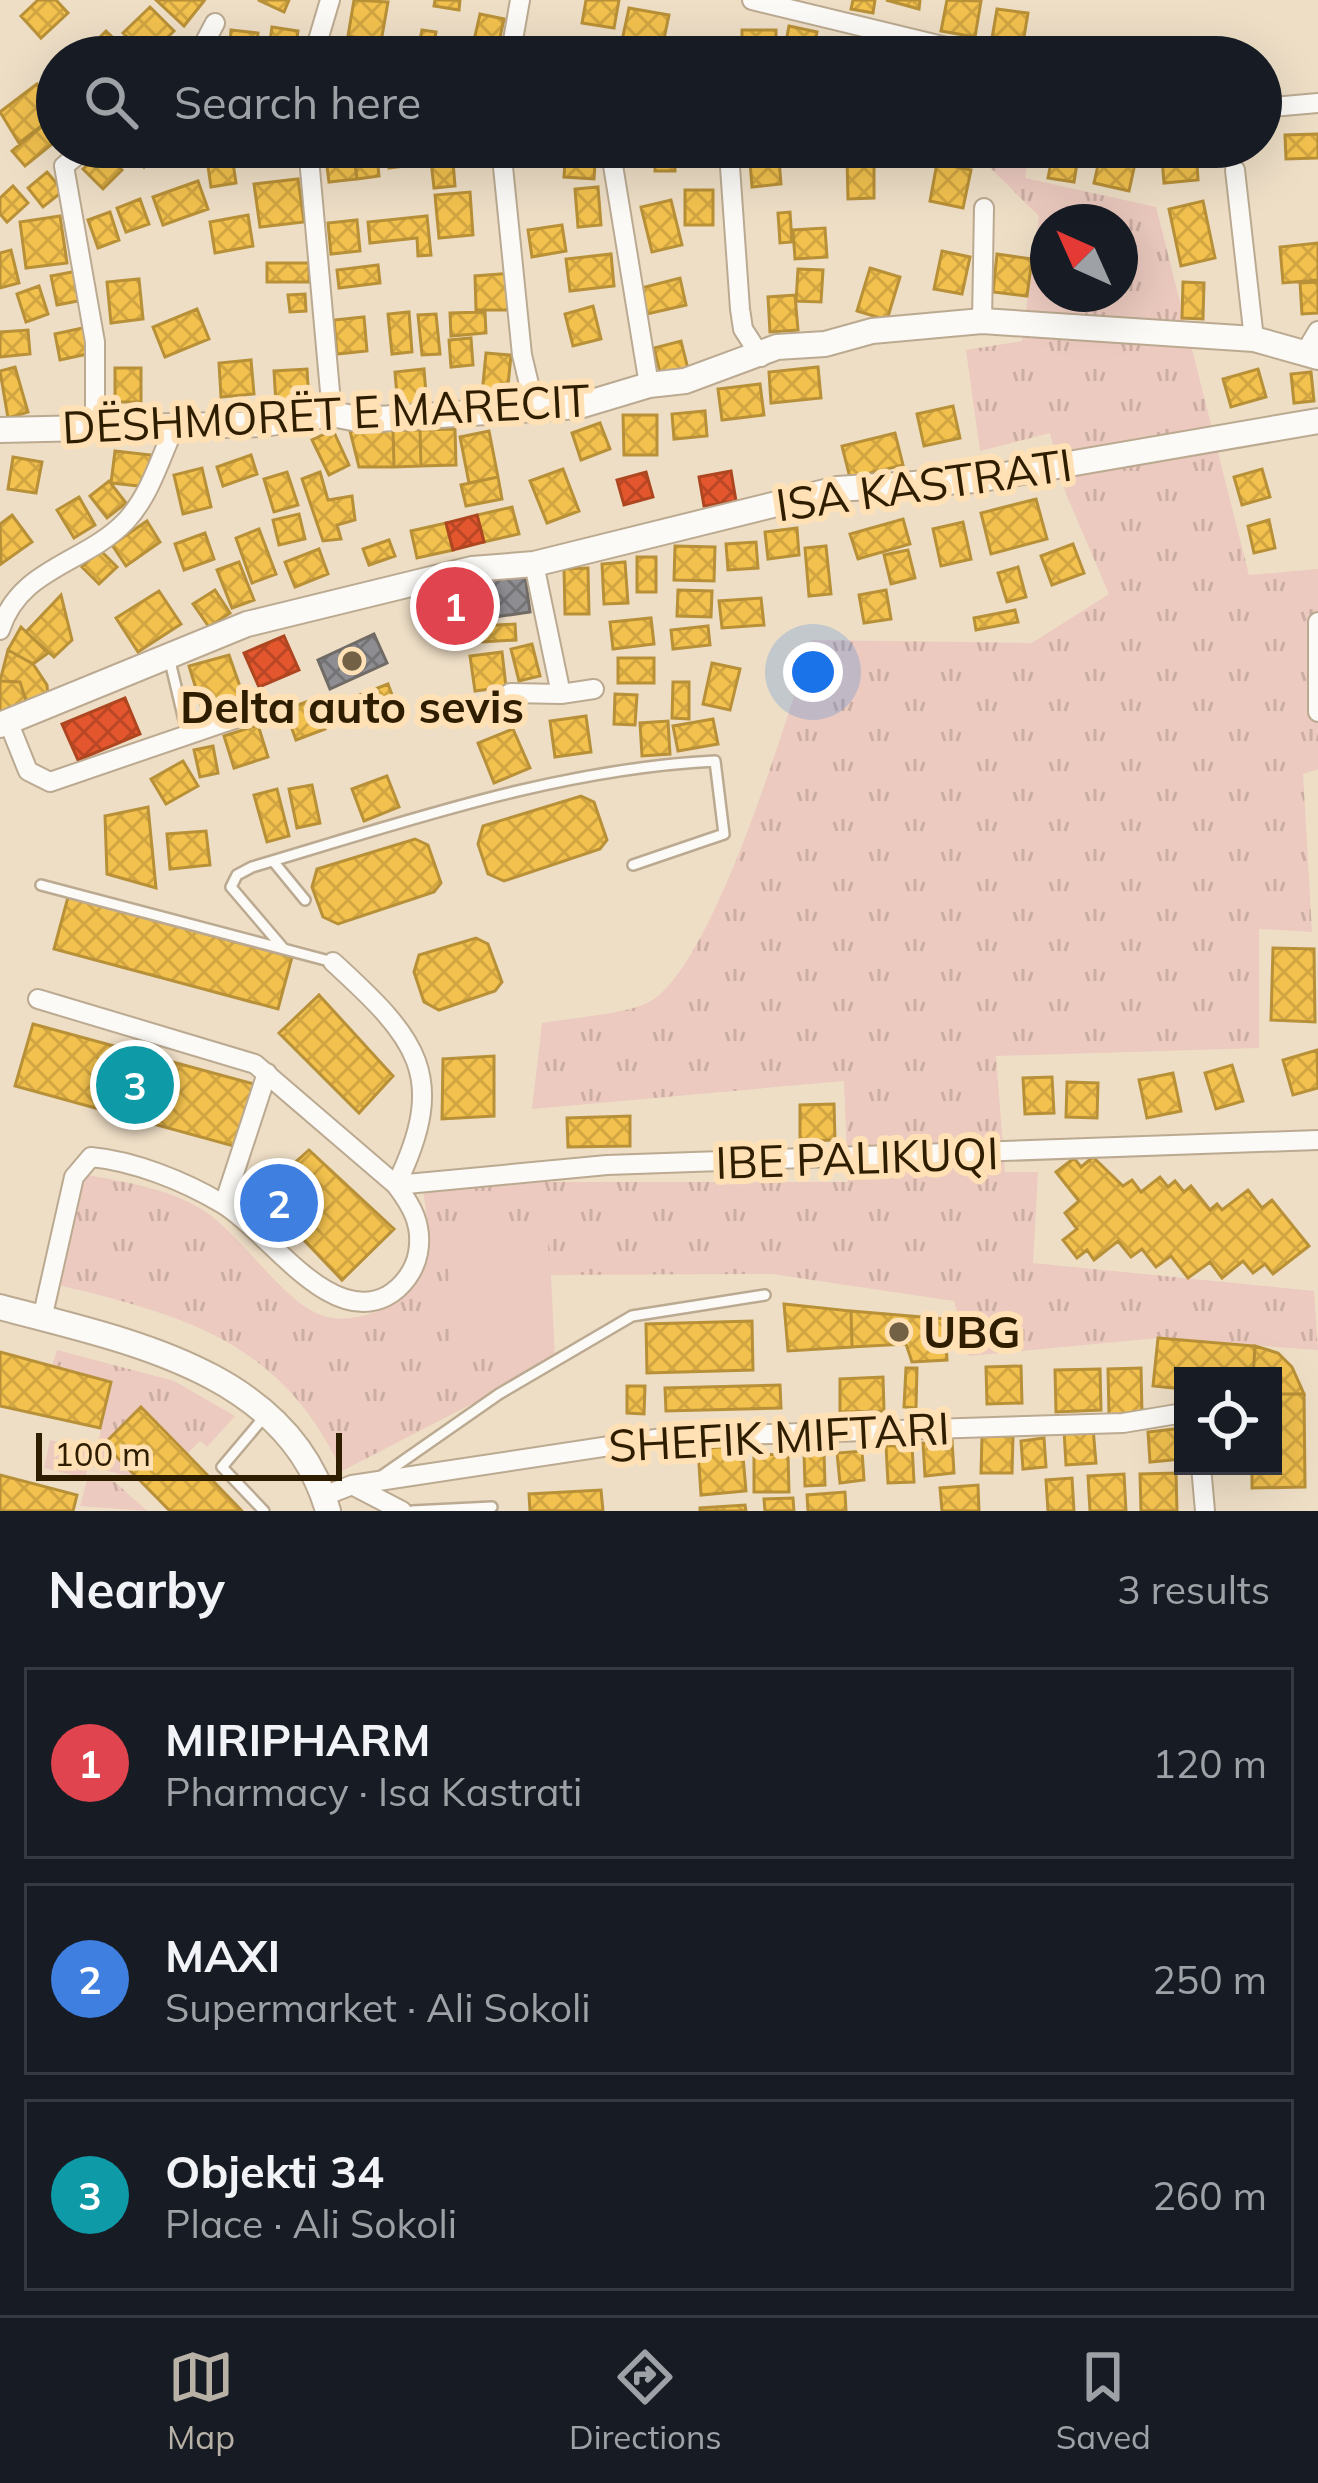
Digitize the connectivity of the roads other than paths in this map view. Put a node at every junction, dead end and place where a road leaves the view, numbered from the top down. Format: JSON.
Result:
{"nodes":[{"id":1,"x":330,"y":0,"type":"edge"},
{"id":2,"x":520,"y":0,"type":"edge"},
{"id":3,"x":752,"y":0,"type":"edge"},
{"id":4,"x":214,"y":23,"type":"dead end"},
{"id":5,"x":207,"y":36,"type":"edge"},
{"id":6,"x":319,"y":36,"type":"edge"},
{"id":7,"x":513,"y":36,"type":"edge"},
{"id":8,"x":901,"y":36,"type":"edge"},
{"id":9,"x":1318,"y":103,"type":"edge"},
{"id":10,"x":1282,"y":106,"type":"edge"},
{"id":11,"x":64,"y":168,"type":"edge"},
{"id":12,"x":310,"y":168,"type":"edge"},
{"id":13,"x":503,"y":168,"type":"edge"},
{"id":14,"x":613,"y":168,"type":"edge"},
{"id":15,"x":730,"y":168,"type":"edge"},
{"id":16,"x":1235,"y":170,"type":"dead end"},
{"id":17,"x":984,"y":208,"type":"dead end"},
{"id":18,"x":982,"y":321,"type":"junction"},
{"id":19,"x":1318,"y":331,"type":"edge"},
{"id":20,"x":1254,"y":339,"type":"junction"},
{"id":21,"x":761,"y":357,"type":"junction"},
{"id":22,"x":1318,"y":357,"type":"edge"},
{"id":23,"x":649,"y":385,"type":"junction"},
{"id":24,"x":535,"y":410,"type":"junction"},
{"id":25,"x":332,"y":414,"type":"junction"},
{"id":26,"x":1318,"y":421,"type":"edge"},
{"id":27,"x":174,"y":428,"type":"junction"},
{"id":28,"x":0,"y":430,"type":"edge"},
{"id":29,"x":95,"y":430,"type":"junction"},
{"id":30,"x":534,"y":564,"type":"junction"},
{"id":31,"x":1318,"y":622,"type":"edge"},
{"id":32,"x":0,"y":630,"type":"edge"},
{"id":33,"x":169,"y":657,"type":"junction"},
{"id":34,"x":594,"y":689,"type":"dead end"},
{"id":35,"x":510,"y":693,"type":"dead end"},
{"id":36,"x":561,"y":694,"type":"junction"},
{"id":37,"x":1318,"y":712,"type":"edge"},
{"id":38,"x":237,"y":718,"type":"dead end"},
{"id":39,"x":4,"y":723,"type":"edge"},
{"id":40,"x":187,"y":733,"type":"junction"},
{"id":41,"x":273,"y":861,"type":"junction"},
{"id":42,"x":633,"y":866,"type":"dead end"},
{"id":43,"x":41,"y":885,"type":"dead end"},
{"id":44,"x":305,"y":900,"type":"dead end"},
{"id":45,"x":283,"y":949,"type":"junction"},
{"id":46,"x":334,"y":962,"type":"joint"},
{"id":47,"x":38,"y":999,"type":"dead end"},
{"id":48,"x":267,"y":1073,"type":"junction"},
{"id":49,"x":1318,"y":1141,"type":"edge"},
{"id":50,"x":396,"y":1185,"type":"junction"},
{"id":51,"x":224,"y":1204,"type":"junction"},
{"id":52,"x":765,"y":1295,"type":"dead end"},
{"id":53,"x":0,"y":1307,"type":"edge"},
{"id":54,"x":42,"y":1319,"type":"junction"},
{"id":55,"x":269,"y":1412,"type":"junction"},
{"id":56,"x":1174,"y":1414,"type":"edge"},
{"id":57,"x":1202,"y":1475,"type":"edge"},
{"id":58,"x":376,"y":1481,"type":"junction"},
{"id":59,"x":352,"y":1485,"type":"junction"},
{"id":60,"x":320,"y":1506,"type":"edge"},
{"id":61,"x":492,"y":1507,"type":"dead end"},
{"id":62,"x":264,"y":1511,"type":"edge"},
{"id":63,"x":402,"y":1511,"type":"edge"},
{"id":64,"x":412,"y":1511,"type":"edge"},
{"id":65,"x":1205,"y":1511,"type":"edge"}],
"edges":[{"from":1,"to":6,"type":"street"},
{"from":2,"to":7,"type":"street"},
{"from":3,"to":8,"type":"street"},
{"from":4,"to":5,"type":"street"},
{"from":9,"to":10,"type":"street"},
{"from":11,"to":29,"type":"street"},
{"from":12,"to":25,"type":"street"},
{"from":13,"to":24,"type":"street"},
{"from":14,"to":23,"type":"street","name":"DËSHMORËT E MARECIT"},
{"from":15,"to":21,"type":"street"},
{"from":16,"to":20,"type":"street"},
{"from":17,"to":18,"type":"street"},
{"from":18,"to":20,"type":"street","name":"DËSHMORËT E MARECIT"},
{"from":18,"to":21,"type":"street","name":"DËSHMORËT E MARECIT"},
{"from":19,"to":22,"type":"street"},
{"from":20,"to":22,"type":"street","name":"DËSHMORËT E MARECIT"},
{"from":21,"to":23,"type":"street","name":"DËSHMORËT E MARECIT"},
{"from":23,"to":24,"type":"street","name":"DËSHMORËT E MARECIT"},
{"from":24,"to":25,"type":"street","name":"DËSHMORËT E MARECIT"},
{"from":25,"to":27,"type":"street","name":"DËSHMORËT E MARECIT"},
{"from":26,"to":30,"type":"street","name":"ISA KASTRATI"},
{"from":27,"to":29,"type":"street","name":"DËSHMORËT E MARECIT"},
{"from":27,"to":32,"type":"street"},
{"from":28,"to":29,"type":"street","name":"DËSHMORËT E MARECIT"},
{"from":30,"to":33,"type":"street","name":"ISA KASTRATI"},
{"from":30,"to":36,"type":"street"},
{"from":31,"to":37,"type":"street"},
{"from":33,"to":39,"type":"street","name":"ISA KASTRATI"},
{"from":33,"to":40,"type":"lane"},
{"from":34,"to":36,"type":"street"},
{"from":35,"to":36,"type":"street"},
{"from":38,"to":40,"type":"street"},
{"from":39,"to":40,"type":"street"},
{"from":41,"to":42,"type":"lane"},
{"from":41,"to":44,"type":"lane"},
{"from":41,"to":45,"type":"lane"},
{"from":43,"to":45,"type":"lane"},
{"from":45,"to":46,"type":"lane"},
{"from":46,"to":50,"type":"street"},
{"from":47,"to":48,"type":"street"},
{"from":48,"to":50,"type":"street"},
{"from":48,"to":51,"type":"street"},
{"from":49,"to":50,"type":"street","name":"IBE PALIKUQI"},
{"from":50,"to":51,"type":"street"},
{"from":51,"to":54,"type":"street"},
{"from":52,"to":58,"type":"lane","name":"SHEFIK MIFTARI"},
{"from":53,"to":54,"type":"street"},
{"from":54,"to":55,"type":"street"},
{"from":55,"to":60,"type":"street"},
{"from":55,"to":62,"type":"lane"},
{"from":56,"to":58,"type":"street","name":"SHEFIK MIFTARI"},
{"from":57,"to":65,"type":"street"},
{"from":58,"to":59,"type":"street","name":"SHEFIK MIFTARI"},
{"from":59,"to":60,"type":"street","name":"SHEFIK MIFTARI"},
{"from":59,"to":63,"type":"street"},
{"from":61,"to":64,"type":"lane"}]}
